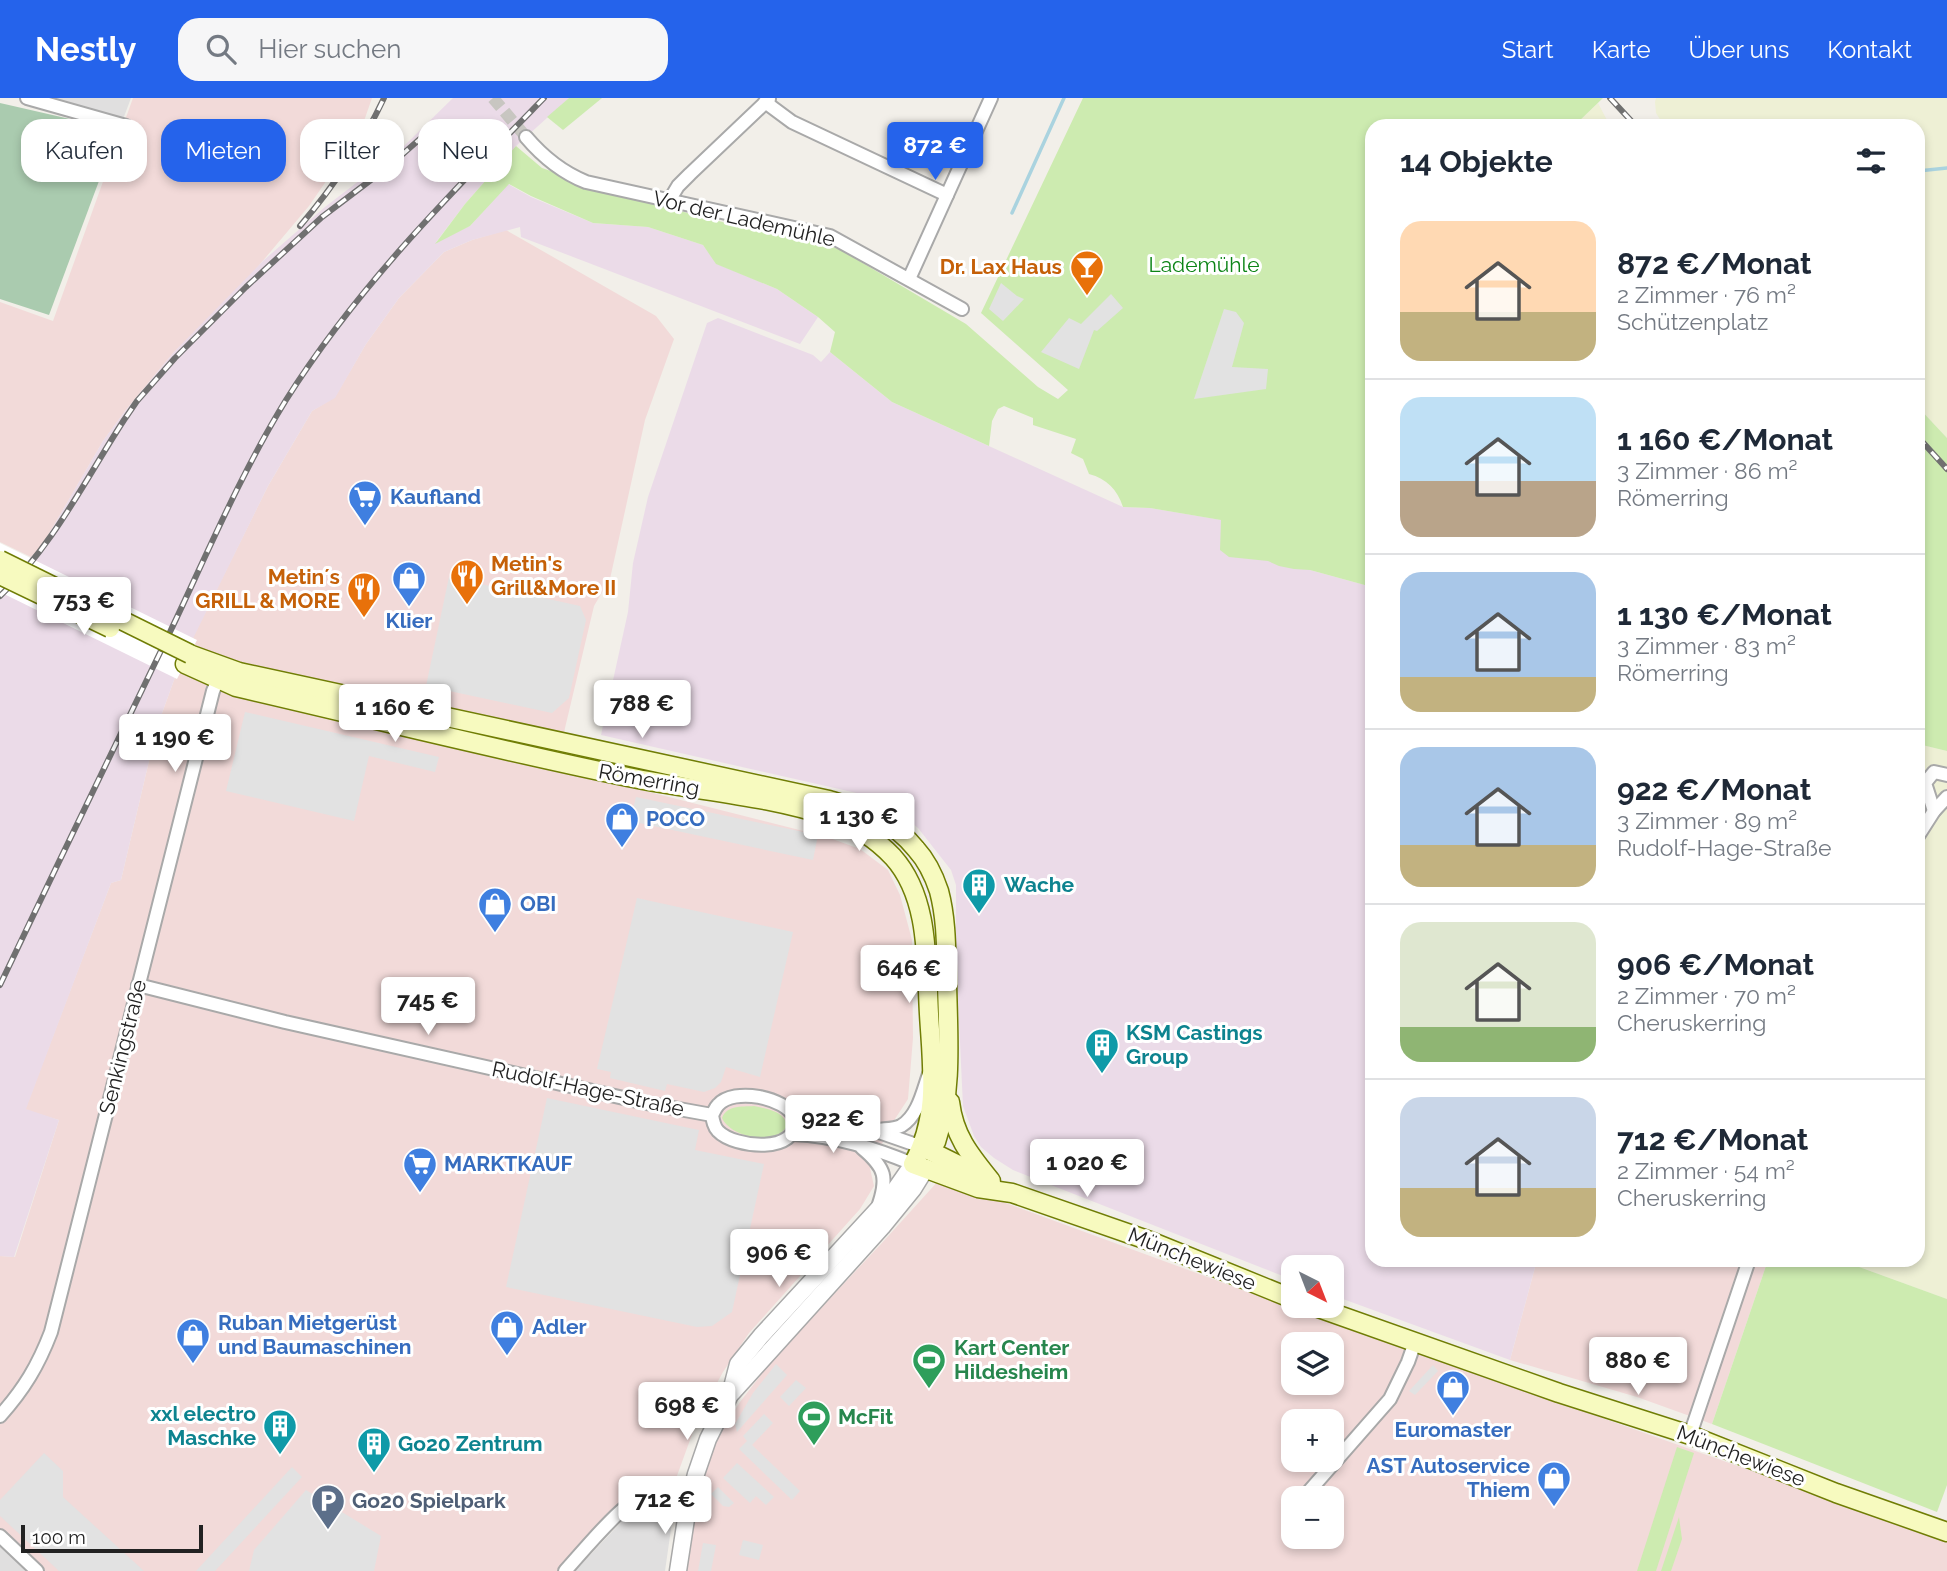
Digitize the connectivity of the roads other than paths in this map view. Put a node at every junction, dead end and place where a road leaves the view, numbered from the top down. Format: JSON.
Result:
{"nodes":[{"id":1,"x":27,"y":98,"type":"edge"},
{"id":2,"x":991,"y":98,"type":"edge"},
{"id":3,"x":768,"y":100,"type":"edge"},
{"id":4,"x":101,"y":119,"type":"edge"},
{"id":5,"x":526,"y":137,"type":"tunnel mouth"},
{"id":6,"x":947,"y":195,"type":"junction"},
{"id":7,"x":669,"y":201,"type":"junction"},
{"id":8,"x":909,"y":279,"type":"junction"},
{"id":9,"x":962,"y":309,"type":"dead end"},
{"id":10,"x":0,"y":560,"type":"edge"},
{"id":11,"x":0,"y":575,"type":"edge"},
{"id":12,"x":187,"y":659,"type":"junction"},
{"id":13,"x":221,"y":674,"type":"junction"},
{"id":14,"x":1947,"y":775,"type":"edge"},
{"id":15,"x":1947,"y":797,"type":"edge"},
{"id":16,"x":1934,"y":811,"type":"junction"},
{"id":17,"x":1925,"y":825,"type":"edge"},
{"id":18,"x":138,"y":985,"type":"junction"},
{"id":19,"x":932,"y":1064,"type":"junction"},
{"id":20,"x":948,"y":1083,"type":"junction"},
{"id":21,"x":712,"y":1115,"type":"junction"},
{"id":22,"x":795,"y":1118,"type":"junction"},
{"id":23,"x":876,"y":1130,"type":"junction"},
{"id":24,"x":793,"y":1134,"type":"junction"},
{"id":25,"x":857,"y":1143,"type":"junction"},
{"id":26,"x":923,"y":1158,"type":"junction"},
{"id":27,"x":991,"y":1181,"type":"junction"},
{"id":28,"x":1012,"y":1193,"type":"junction"},
{"id":29,"x":877,"y":1210,"type":"junction"},
{"id":30,"x":1747,"y":1267,"type":"edge"},
{"id":31,"x":1281,"y":1293,"type":"edge"},
{"id":32,"x":1344,"y":1317,"type":"edge"},
{"id":33,"x":1415,"y":1342,"type":"junction"},
{"id":34,"x":730,"y":1395,"type":"junction"},
{"id":35,"x":0,"y":1416,"type":"edge"},
{"id":36,"x":1690,"y":1435,"type":"junction"},
{"id":37,"x":1314,"y":1486,"type":"edge"},
{"id":38,"x":688,"y":1506,"type":"junction"},
{"id":39,"x":1947,"y":1532,"type":"edge"},
{"id":40,"x":0,"y":1536,"type":"edge"},
{"id":41,"x":37,"y":1571,"type":"edge"},
{"id":42,"x":565,"y":1571,"type":"edge"},
{"id":43,"x":678,"y":1571,"type":"edge"}],
"edges":[{"from":1,"to":4,"type":"street"},
{"from":2,"to":6,"type":"street"},
{"from":3,"to":6,"type":"street"},
{"from":3,"to":7,"type":"street"},
{"from":5,"to":7,"type":"street","name":"Vor der Lademühle"},
{"from":6,"to":8,"type":"street"},
{"from":7,"to":8,"type":"street","name":"Vor der Lademühle"},
{"from":8,"to":9,"type":"street","name":"Vor der Lademühle"},
{"from":10,"to":12,"type":"main road","name":"Römerring","bridge":true},
{"from":11,"to":12,"type":"main road","name":"Römerring","bridge":true},
{"from":12,"to":13,"type":"main road","name":"Römerring"},
{"from":13,"to":18,"type":"street","name":"Senkingstraße"},
{"from":13,"to":19,"type":"main road","name":"Römerring"},
{"from":13,"to":20,"type":"main road","name":"Römerring"},
{"from":14,"to":16,"type":"street"},
{"from":15,"to":16,"type":"street"},
{"from":16,"to":17,"type":"street"},
{"from":18,"to":21,"type":"street","name":"Rudolf-Hage-Straße"},
{"from":18,"to":35,"type":"street","name":"Senkingstraße"},
{"from":19,"to":23,"type":"street","name":"Rudolf-Hage-Straße"},
{"from":19,"to":26,"type":"main road","name":"Römerring"},
{"from":20,"to":26,"type":"main road","name":"Römerring"},
{"from":20,"to":27,"type":"main road","name":"Münchewiese"},
{"from":21,"to":22,"type":"street","name":"Rudolf-Hage-Straße"},
{"from":21,"to":24,"type":"street","name":"Rudolf-Hage-Straße"},
{"from":22,"to":23,"type":"street","name":"Rudolf-Hage-Straße"},
{"from":22,"to":24,"type":"street"},
{"from":23,"to":26,"type":"street","name":"Rudolf-Hage-Straße"},
{"from":24,"to":25,"type":"street","name":"Rudolf-Hage-Straße"},
{"from":25,"to":26,"type":"street","name":"Rudolf-Hage-Straße"},
{"from":25,"to":29,"type":"street"},
{"from":26,"to":27,"type":"main road","name":"Münchewiese"},
{"from":26,"to":28,"type":"main road","name":"Münchewiese"},
{"from":26,"to":29,"type":"street"},
{"from":26,"to":34,"type":"street"},
{"from":27,"to":28,"type":"main road","name":"Münchewiese"},
{"from":28,"to":31,"type":"main road","name":"Münchewiese"},
{"from":29,"to":34,"type":"street"},
{"from":30,"to":36,"type":"street"},
{"from":32,"to":33,"type":"main road","name":"Münchewiese"},
{"from":33,"to":36,"type":"main road","name":"Münchewiese"},
{"from":33,"to":37,"type":"street"},
{"from":34,"to":38,"type":"street"},
{"from":36,"to":39,"type":"main road","name":"Münchewiese"},
{"from":38,"to":42,"type":"street"},
{"from":38,"to":43,"type":"street"},
{"from":40,"to":41,"type":"street"}]}
